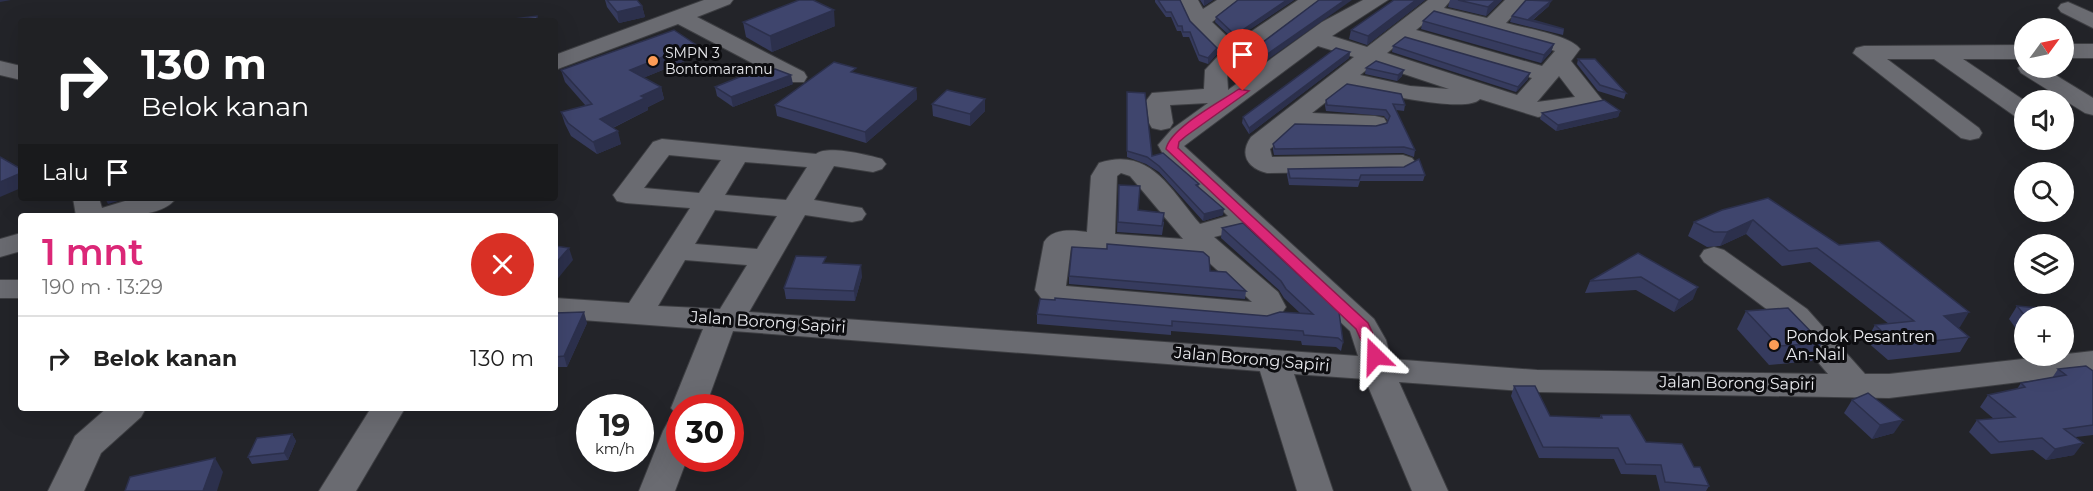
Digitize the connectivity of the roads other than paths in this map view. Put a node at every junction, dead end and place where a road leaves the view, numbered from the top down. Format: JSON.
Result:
{"nodes":[{"id":1,"x":723,"y":0,"type":"edge"},
{"id":2,"x":1188,"y":0,"type":"edge"},
{"id":3,"x":1231,"y":0,"type":"edge"},
{"id":4,"x":1378,"y":0,"type":"edge"},
{"id":5,"x":1517,"y":0,"type":"edge"},
{"id":6,"x":2073,"y":4,"type":"edge"},
{"id":7,"x":1435,"y":5,"type":"edge"},
{"id":8,"x":1299,"y":6,"type":"edge"},
{"id":9,"x":2093,"y":8,"type":"edge"},
{"id":10,"x":681,"y":17,"type":"junction"},
{"id":11,"x":1199,"y":21,"type":"junction"},
{"id":12,"x":2093,"y":22,"type":"edge"},
{"id":13,"x":1491,"y":26,"type":"junction"},
{"id":14,"x":1399,"y":32,"type":"junction"},
{"id":15,"x":1324,"y":33,"type":"junction"},
{"id":16,"x":1938,"y":52,"type":"junction"},
{"id":17,"x":2014,"y":52,"type":"edge"},
{"id":18,"x":1233,"y":54,"type":"junction"},
{"id":19,"x":1369,"y":55,"type":"junction"},
{"id":20,"x":558,"y":62,"type":"edge"},
{"id":21,"x":0,"y":68,"type":"edge"},
{"id":22,"x":1554,"y":69,"type":"junction"},
{"id":23,"x":18,"y":72,"type":"edge"},
{"id":24,"x":796,"y":77,"type":"dead end"},
{"id":25,"x":2046,"y":78,"type":"edge"},
{"id":26,"x":1338,"y":79,"type":"junction"},
{"id":27,"x":1220,"y":100,"type":"junction"},
{"id":28,"x":1514,"y":101,"type":"junction"},
{"id":29,"x":2014,"y":104,"type":"edge"},
{"id":30,"x":2093,"y":108,"type":"edge"},
{"id":31,"x":1288,"y":119,"type":"junction"},
{"id":32,"x":1161,"y":123,"type":"dead end"},
{"id":33,"x":1375,"y":123,"type":"edge"},
{"id":34,"x":1970,"y":133,"type":"dead end"},
{"id":35,"x":737,"y":154,"type":"junction"},
{"id":36,"x":810,"y":160,"type":"dead end"},
{"id":37,"x":1403,"y":163,"type":"dead end"},
{"id":38,"x":873,"y":164,"type":"dead end"},
{"id":39,"x":154,"y":201,"type":"edge"},
{"id":40,"x":708,"y":201,"type":"junction"},
{"id":41,"x":790,"y":207,"type":"junction"},
{"id":42,"x":116,"y":213,"type":"edge"},
{"id":43,"x":852,"y":214,"type":"dead end"},
{"id":44,"x":1250,"y":219,"type":"junction"},
{"id":45,"x":1203,"y":241,"type":"junction"},
{"id":46,"x":1100,"y":242,"type":"junction"},
{"id":47,"x":18,"y":243,"type":"edge"},
{"id":48,"x":0,"y":249,"type":"edge"},
{"id":49,"x":677,"y":251,"type":"junction"},
{"id":50,"x":1714,"y":256,"type":"dead end"},
{"id":51,"x":756,"y":257,"type":"dead end"},
{"id":52,"x":0,"y":289,"type":"edge"},
{"id":53,"x":18,"y":289,"type":"edge"},
{"id":54,"x":558,"y":308,"type":"edge"},
{"id":55,"x":638,"y":313,"type":"junction"},
{"id":56,"x":726,"y":319,"type":"junction"},
{"id":57,"x":1273,"y":360,"type":"junction"},
{"id":58,"x":2093,"y":362,"type":"edge"},
{"id":59,"x":1377,"y":369,"type":"junction"},
{"id":60,"x":1856,"y":385,"type":"junction"},
{"id":61,"x":694,"y":394,"type":"edge"},
{"id":62,"x":126,"y":411,"type":"edge"},
{"id":63,"x":386,"y":411,"type":"edge"},
{"id":64,"x":666,"y":468,"type":"edge"},
{"id":65,"x":66,"y":491,"type":"edge"},
{"id":66,"x":337,"y":491,"type":"edge"},
{"id":67,"x":657,"y":491,"type":"edge"},
{"id":68,"x":1315,"y":491,"type":"edge"},
{"id":69,"x":1430,"y":491,"type":"edge"}],
"edges":[{"from":1,"to":10,"type":"street"},
{"from":2,"to":11,"type":"street"},
{"from":3,"to":11,"type":"street"},
{"from":4,"to":15,"type":"street"},
{"from":5,"to":13,"type":"street"},
{"from":6,"to":9,"type":"street"},
{"from":6,"to":12,"type":"street"},
{"from":7,"to":13,"type":"street"},
{"from":7,"to":14,"type":"street"},
{"from":8,"to":15,"type":"street"},
{"from":8,"to":18,"type":"street"},
{"from":10,"to":20,"type":"street"},
{"from":10,"to":24,"type":"street"},
{"from":11,"to":18,"type":"street"},
{"from":13,"to":22,"type":"street"},
{"from":14,"to":19,"type":"street"},
{"from":14,"to":22,"type":"street"},
{"from":15,"to":19,"type":"street"},
{"from":15,"to":27,"type":"street"},
{"from":16,"to":17,"type":"street"},
{"from":16,"to":29,"type":"street"},
{"from":16,"to":34,"type":"street"},
{"from":18,"to":27,"type":"street"},
{"from":19,"to":26,"type":"street"},
{"from":19,"to":28,"type":"street"},
{"from":21,"to":23,"type":"street"},
{"from":22,"to":28,"type":"street"},
{"from":22,"to":28,"type":"street"},
{"from":25,"to":30,"type":"street"},
{"from":26,"to":28,"type":"street"},
{"from":26,"to":31,"type":"street"},
{"from":27,"to":32,"type":"street"},
{"from":27,"to":44,"type":"street"},
{"from":31,"to":33,"type":"street"},
{"from":31,"to":37,"type":"street"},
{"from":35,"to":36,"type":"street"},
{"from":35,"to":40,"type":"street"},
{"from":35,"to":40,"type":"street"},
{"from":38,"to":41,"type":"street"},
{"from":39,"to":42,"type":"street"},
{"from":40,"to":41,"type":"street"},
{"from":40,"to":49,"type":"street"},
{"from":41,"to":43,"type":"street"},
{"from":41,"to":56,"type":"street"},
{"from":44,"to":45,"type":"street"},
{"from":44,"to":59,"type":"street"},
{"from":45,"to":46,"type":"street"},
{"from":45,"to":46,"type":"street"},
{"from":45,"to":46,"type":"street"},
{"from":47,"to":48,"type":"street"},
{"from":49,"to":51,"type":"street"},
{"from":49,"to":55,"type":"street"},
{"from":50,"to":60,"type":"street"},
{"from":52,"to":53,"type":"street"},
{"from":54,"to":55,"type":"street","name":"Jalan Borong Sapiri"},
{"from":55,"to":56,"type":"street","name":"Jalan Borong Sapiri"},
{"from":56,"to":57,"type":"street","name":"Jalan Borong Sapiri"},
{"from":56,"to":61,"type":"street"},
{"from":57,"to":59,"type":"street","name":"Jalan Borong Sapiri"},
{"from":57,"to":68,"type":"street"},
{"from":58,"to":60,"type":"street","name":"Jalan Borong Sapiri"},
{"from":59,"to":60,"type":"street","name":"Jalan Borong Sapiri"},
{"from":59,"to":69,"type":"street"},
{"from":62,"to":65,"type":"street"},
{"from":63,"to":66,"type":"street"},
{"from":64,"to":67,"type":"street"}]}
